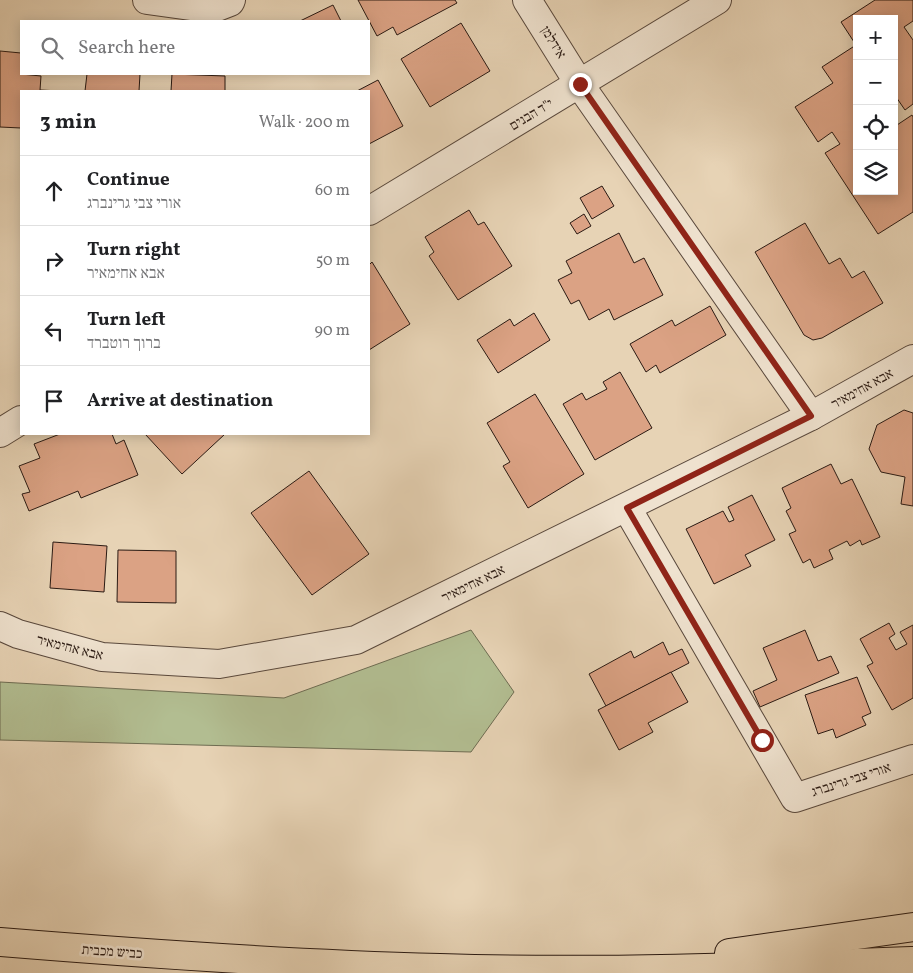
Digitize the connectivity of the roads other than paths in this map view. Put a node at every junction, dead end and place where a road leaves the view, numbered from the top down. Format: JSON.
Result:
{"nodes":[{"id":1,"x":147,"y":0,"type":"edge"},
{"id":2,"x":231,"y":0,"type":"edge"},
{"id":3,"x":528,"y":0,"type":"edge"},
{"id":4,"x":717,"y":0,"type":"edge"},
{"id":5,"x":580,"y":84,"type":"junction"},
{"id":6,"x":370,"y":210,"type":"edge"},
{"id":7,"x":913,"y":359,"type":"edge"},
{"id":8,"x":811,"y":416,"type":"junction"},
{"id":9,"x":20,"y":421,"type":"edge"},
{"id":10,"x":0,"y":433,"type":"edge"},
{"id":11,"x":627,"y":508,"type":"junction"},
{"id":12,"x":0,"y":626,"type":"edge"},
{"id":13,"x":913,"y":759,"type":"edge"},
{"id":14,"x":913,"y":927,"type":"edge"},
{"id":15,"x":0,"y":942,"type":"edge"},
{"id":16,"x":913,"y":961,"type":"edge"},
{"id":17,"x":604,"y":970,"type":"junction"}],
"edges":[{"from":1,"to":2,"type":"street"},
{"from":3,"to":5,"type":"street","name":"אידלמן"},
{"from":4,"to":5,"type":"street","name":"י\"ד הבנים"},
{"from":5,"to":6,"type":"street","name":"י\"ד הבנים"},
{"from":5,"to":8,"type":"street","name":"אידלמן"},
{"from":7,"to":8,"type":"street","name":"אבא אחימאיר"},
{"from":8,"to":11,"type":"street","name":"אבא אחימאיר"},
{"from":9,"to":10,"type":"street"},
{"from":11,"to":12,"type":"street","name":"אבא אחימאיר"},
{"from":11,"to":13,"type":"street","name":"אורי צבי גרינברג"},
{"from":14,"to":17,"type":"highway"},
{"from":15,"to":17,"type":"highway","name":"כביש מכבית"},
{"from":16,"to":17,"type":"highway","name":"כביש מכבית"}]}
